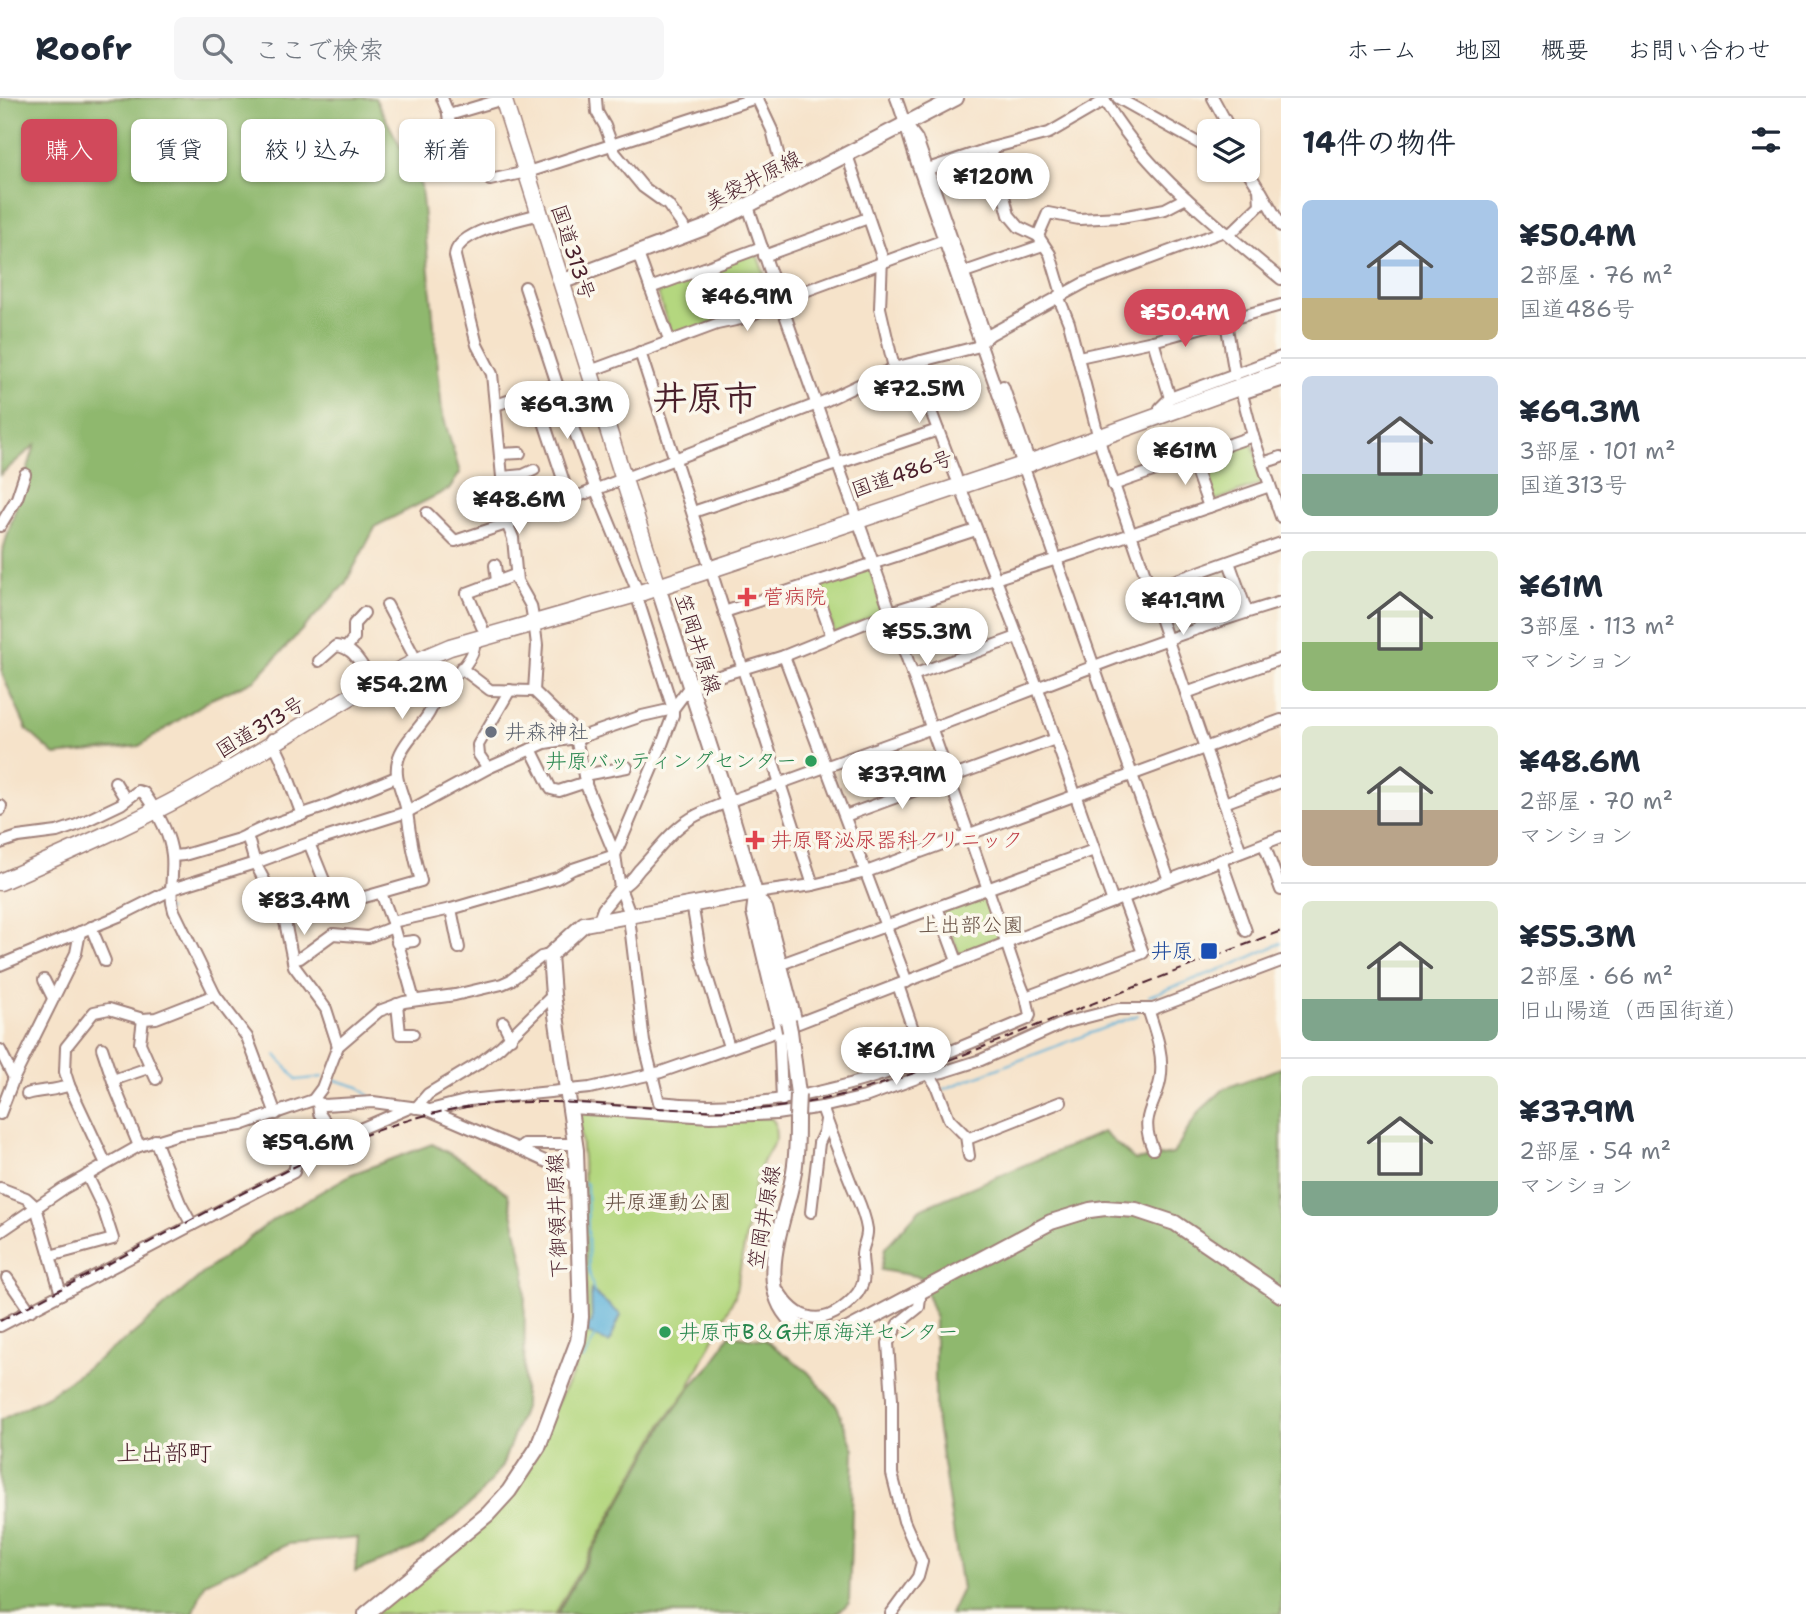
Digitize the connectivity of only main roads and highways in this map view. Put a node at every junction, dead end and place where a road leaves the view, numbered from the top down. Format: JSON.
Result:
{"nodes":[{"id":1,"x":503,"y":98,"type":"edge"},
{"id":2,"x":956,"y":98,"type":"edge"},
{"id":3,"x":561,"y":282,"type":"junction"},
{"id":4,"x":1281,"y":365,"type":"edge"},
{"id":5,"x":1281,"y":373,"type":"edge"},
{"id":6,"x":1164,"y":407,"type":"junction"},
{"id":7,"x":657,"y":583,"type":"junction"},
{"id":8,"x":478,"y":633,"type":"junction"},
{"id":9,"x":372,"y":680,"type":"junction"},
{"id":10,"x":153,"y":806,"type":"junction"},
{"id":11,"x":0,"y":872,"type":"edge"},
{"id":12,"x":0,"y":882,"type":"edge"},
{"id":13,"x":755,"y":893,"type":"junction"},
{"id":14,"x":1281,"y":1296,"type":"edge"},
{"id":15,"x":366,"y":1614,"type":"edge"}],
"edges":[{"from":1,"to":3,"type":"highway","name":"国道313号"},
{"from":2,"to":3,"type":"main road","name":"美袋井原線"},
{"from":3,"to":7,"type":"highway","name":"国道313号"},
{"from":4,"to":6,"type":"highway","name":"国道486号"},
{"from":5,"to":6,"type":"highway","name":"国道486号"},
{"from":6,"to":7,"type":"highway","name":"国道486号"},
{"from":7,"to":8,"type":"highway","name":"国道313号"},
{"from":7,"to":13,"type":"main road","name":"笠岡井原線"},
{"from":8,"to":9,"type":"highway","name":"国道313号"},
{"from":8,"to":9,"type":"highway","name":"国道313号"},
{"from":9,"to":10,"type":"highway","name":"国道313号"},
{"from":10,"to":11,"type":"highway","name":"国道313号"},
{"from":10,"to":12,"type":"highway","name":"国道313号"},
{"from":13,"to":14,"type":"main road","name":"笠岡井原線","bridge":true},
{"from":13,"to":15,"type":"main road","name":"下御領井原線"}]}
